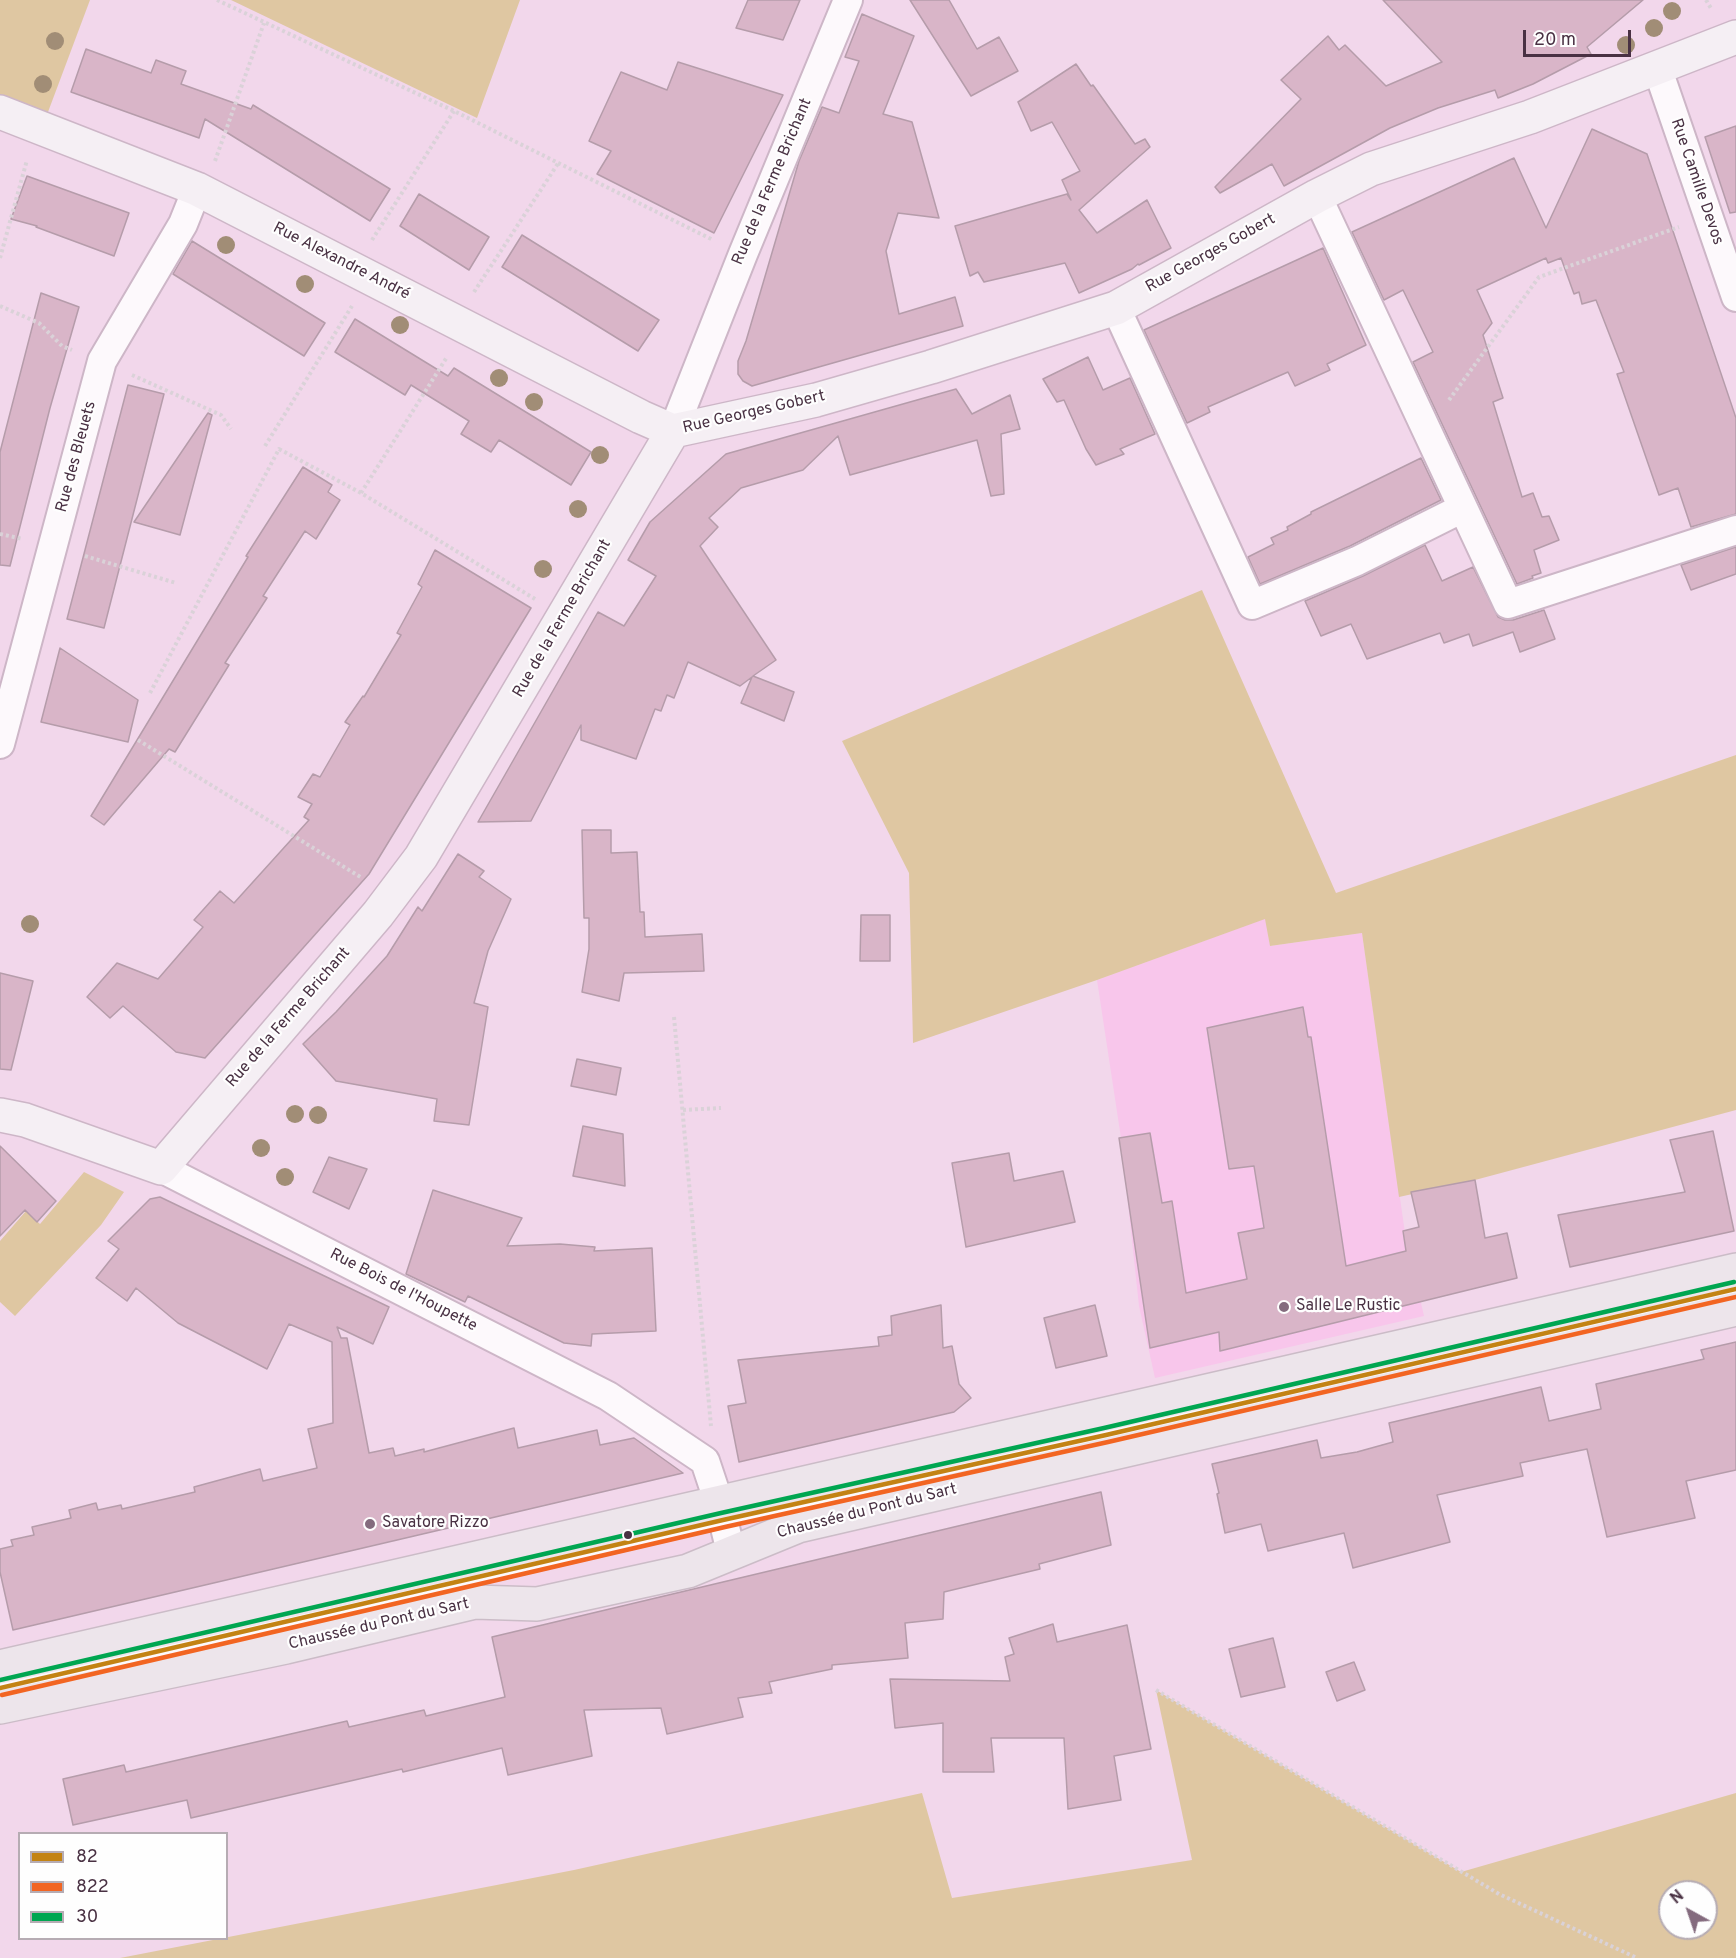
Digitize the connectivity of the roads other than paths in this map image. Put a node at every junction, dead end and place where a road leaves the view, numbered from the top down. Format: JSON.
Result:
{"nodes":[{"id":1,"x":848,"y":0,"type":"edge"},
{"id":2,"x":1736,"y":37,"type":"edge"},
{"id":3,"x":1657,"y":67,"type":"junction"},
{"id":4,"x":0,"y":112,"type":"edge"},
{"id":5,"x":201,"y":190,"type":"junction"},
{"id":6,"x":1317,"y":196,"type":"junction"},
{"id":7,"x":1736,"y":297,"type":"edge"},
{"id":8,"x":1116,"y":308,"type":"junction"},
{"id":9,"x":673,"y":431,"type":"junction"},
{"id":10,"x":1463,"y":508,"type":"junction"},
{"id":11,"x":1736,"y":530,"type":"edge"},
{"id":12,"x":0,"y":744,"type":"edge"},
{"id":13,"x":0,"y":1115,"type":"edge"},
{"id":14,"x":161,"y":1168,"type":"junction"},
{"id":15,"x":1736,"y":1269,"type":"edge"},
{"id":16,"x":1736,"y":1289,"type":"edge"},
{"id":17,"x":1736,"y":1310,"type":"edge"},
{"id":18,"x":721,"y":1511,"type":"junction"},
{"id":19,"x":731,"y":1552,"type":"junction"},
{"id":20,"x":0,"y":1668,"type":"edge"},
{"id":21,"x":0,"y":1688,"type":"edge"},
{"id":22,"x":0,"y":1707,"type":"edge"}],
"edges":[{"from":1,"to":9,"type":"street","name":"Rue de la Ferme Brichant"},
{"from":2,"to":3,"type":"street","name":"Rue Georges Gobert"},
{"from":3,"to":6,"type":"street","name":"Rue Georges Gobert"},
{"from":3,"to":7,"type":"street","name":"Rue Camille Devos"},
{"from":4,"to":5,"type":"street","name":"Rue Alexandre André"},
{"from":5,"to":9,"type":"street","name":"Rue Alexandre André"},
{"from":5,"to":12,"type":"street","name":"Rue des Bleuets"},
{"from":6,"to":8,"type":"street","name":"Rue Georges Gobert"},
{"from":6,"to":10,"type":"street"},
{"from":8,"to":9,"type":"street","name":"Rue Georges Gobert"},
{"from":8,"to":10,"type":"street"},
{"from":9,"to":14,"type":"street","name":"Rue de la Ferme Brichant"},
{"from":10,"to":11,"type":"street"},
{"from":13,"to":14,"type":"street","name":"Rue Bois de l'Houpette"},
{"from":14,"to":18,"type":"street","name":"Rue Bois de l'Houpette"},
{"from":15,"to":18,"type":"main road"},
{"from":16,"to":18,"type":"lane"},
{"from":17,"to":19,"type":"main road","name":"Chaussée du Pont du Sart"},
{"from":18,"to":19,"type":"street"},
{"from":18,"to":20,"type":"main road"},
{"from":18,"to":21,"type":"lane"},
{"from":19,"to":22,"type":"main road","name":"Chaussée du Pont du Sart"}]}
